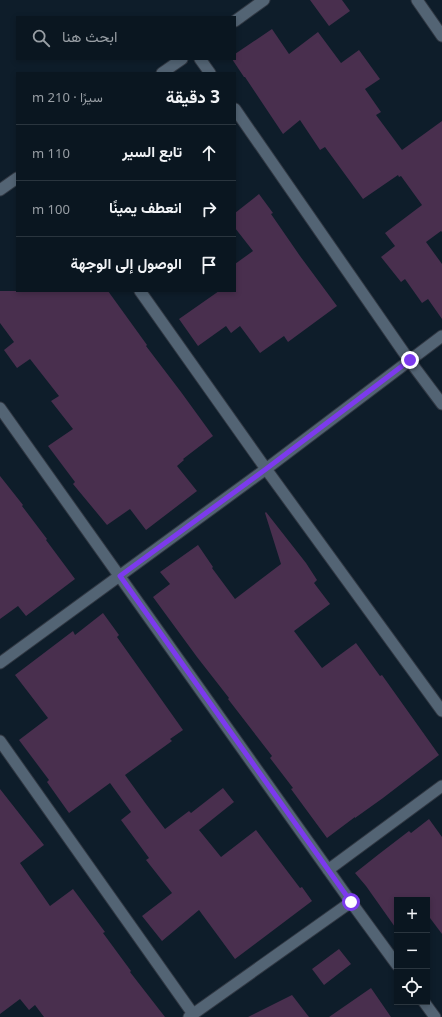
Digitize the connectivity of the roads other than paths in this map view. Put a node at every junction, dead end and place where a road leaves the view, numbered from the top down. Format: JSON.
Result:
{"nodes":[{"id":1,"x":264,"y":0,"type":"edge"},
{"id":2,"x":417,"y":0,"type":"edge"},
{"id":3,"x":236,"y":20,"type":"edge"},
{"id":4,"x":442,"y":36,"type":"edge"},
{"id":5,"x":181,"y":60,"type":"edge"},
{"id":6,"x":201,"y":60,"type":"edge"},
{"id":7,"x":163,"y":72,"type":"edge"},
{"id":8,"x":209,"y":72,"type":"edge"},
{"id":9,"x":236,"y":110,"type":"edge"},
{"id":10,"x":16,"y":179,"type":"edge"},
{"id":11,"x":0,"y":190,"type":"edge"},
{"id":12,"x":141,"y":292,"type":"edge"},
{"id":13,"x":442,"y":336,"type":"edge"},
{"id":14,"x":410,"y":360,"type":"junction"},
{"id":15,"x":442,"y":404,"type":"edge"},
{"id":16,"x":0,"y":408,"type":"edge"},
{"id":17,"x":266,"y":469,"type":"junction"},
{"id":18,"x":120,"y":576,"type":"junction"},
{"id":19,"x":0,"y":663,"type":"edge"},
{"id":20,"x":442,"y":711,"type":"edge"},
{"id":21,"x":0,"y":741,"type":"edge"},
{"id":22,"x":442,"y":786,"type":"edge"},
{"id":23,"x":328,"y":870,"type":"junction"},
{"id":24,"x":351,"y":902,"type":"junction"},
{"id":25,"x":394,"y":961,"type":"edge"},
{"id":26,"x":426,"y":1005,"type":"edge"},
{"id":27,"x":191,"y":1016,"type":"edge"},
{"id":28,"x":435,"y":1017,"type":"edge"}],
"edges":[{"from":1,"to":3,"type":"street"},
{"from":2,"to":4,"type":"street"},
{"from":5,"to":7,"type":"street"},
{"from":6,"to":8,"type":"street"},
{"from":9,"to":14,"type":"street"},
{"from":10,"to":11,"type":"street"},
{"from":12,"to":17,"type":"street"},
{"from":13,"to":14,"type":"street"},
{"from":14,"to":15,"type":"street"},
{"from":14,"to":17,"type":"street"},
{"from":16,"to":18,"type":"street"},
{"from":17,"to":18,"type":"street"},
{"from":17,"to":20,"type":"street"},
{"from":18,"to":19,"type":"street"},
{"from":18,"to":23,"type":"street"},
{"from":21,"to":27,"type":"street"},
{"from":22,"to":23,"type":"street"},
{"from":23,"to":24,"type":"street"},
{"from":24,"to":25,"type":"street"},
{"from":24,"to":27,"type":"street"},
{"from":26,"to":28,"type":"street"}]}
